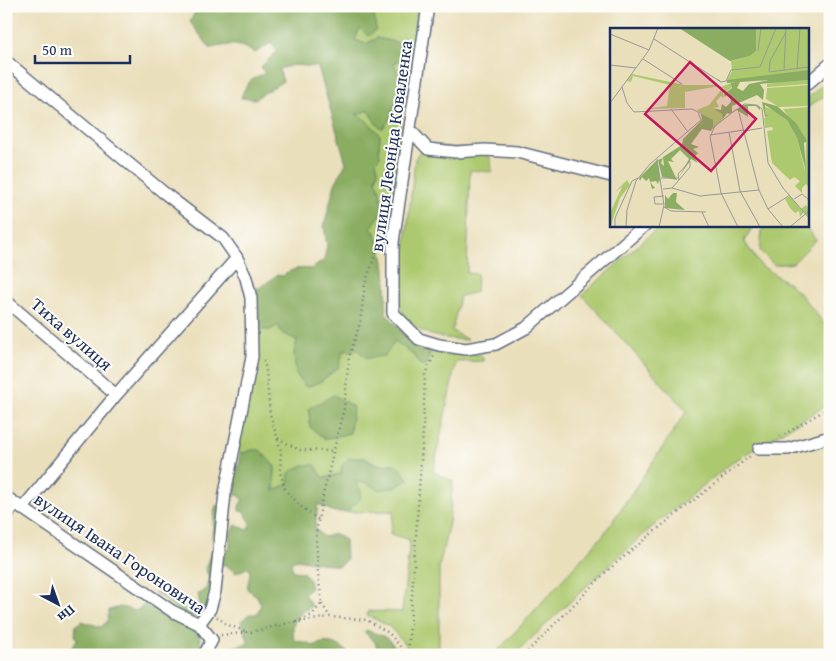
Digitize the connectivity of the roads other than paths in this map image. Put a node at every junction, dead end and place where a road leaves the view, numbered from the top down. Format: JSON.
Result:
{"nodes":[{"id":1,"x":428,"y":6,"type":"edge"},
{"id":2,"x":6,"y":61,"type":"edge"},
{"id":3,"x":830,"y":64,"type":"edge"},
{"id":4,"x":808,"y":83,"type":"edge"},
{"id":5,"x":410,"y":130,"type":"junction"},
{"id":6,"x":610,"y":176,"type":"edge"},
{"id":7,"x":644,"y":226,"type":"edge"},
{"id":8,"x":237,"y":258,"type":"junction"},
{"id":9,"x":6,"y":301,"type":"edge"},
{"id":10,"x":116,"y":394,"type":"junction"},
{"id":11,"x":830,"y":437,"type":"edge"},
{"id":12,"x":759,"y":449,"type":"road end"},
{"id":13,"x":15,"y":503,"type":"edge"},
{"id":14,"x":6,"y":516,"type":"edge"},
{"id":15,"x":199,"y":624,"type":"junction"},
{"id":16,"x":204,"y":655,"type":"edge"}],
"edges":[{"from":1,"to":5,"type":"street","name":"вулиця Леоніда Коваленка"},
{"from":2,"to":8,"type":"street"},
{"from":3,"to":4,"type":"street"},
{"from":5,"to":6,"type":"street"},
{"from":5,"to":7,"type":"street","name":"вулиця Леоніда Коваленка"},
{"from":8,"to":10,"type":"street"},
{"from":8,"to":15,"type":"street"},
{"from":9,"to":10,"type":"street","name":"Тиха вулиця"},
{"from":10,"to":13,"type":"street"},
{"from":11,"to":12,"type":"street"},
{"from":13,"to":14,"type":"street"},
{"from":13,"to":15,"type":"street","name":"вулиця Івана Гороновича"},
{"from":15,"to":16,"type":"street","name":"вулиця Івана Гороновича"}]}
